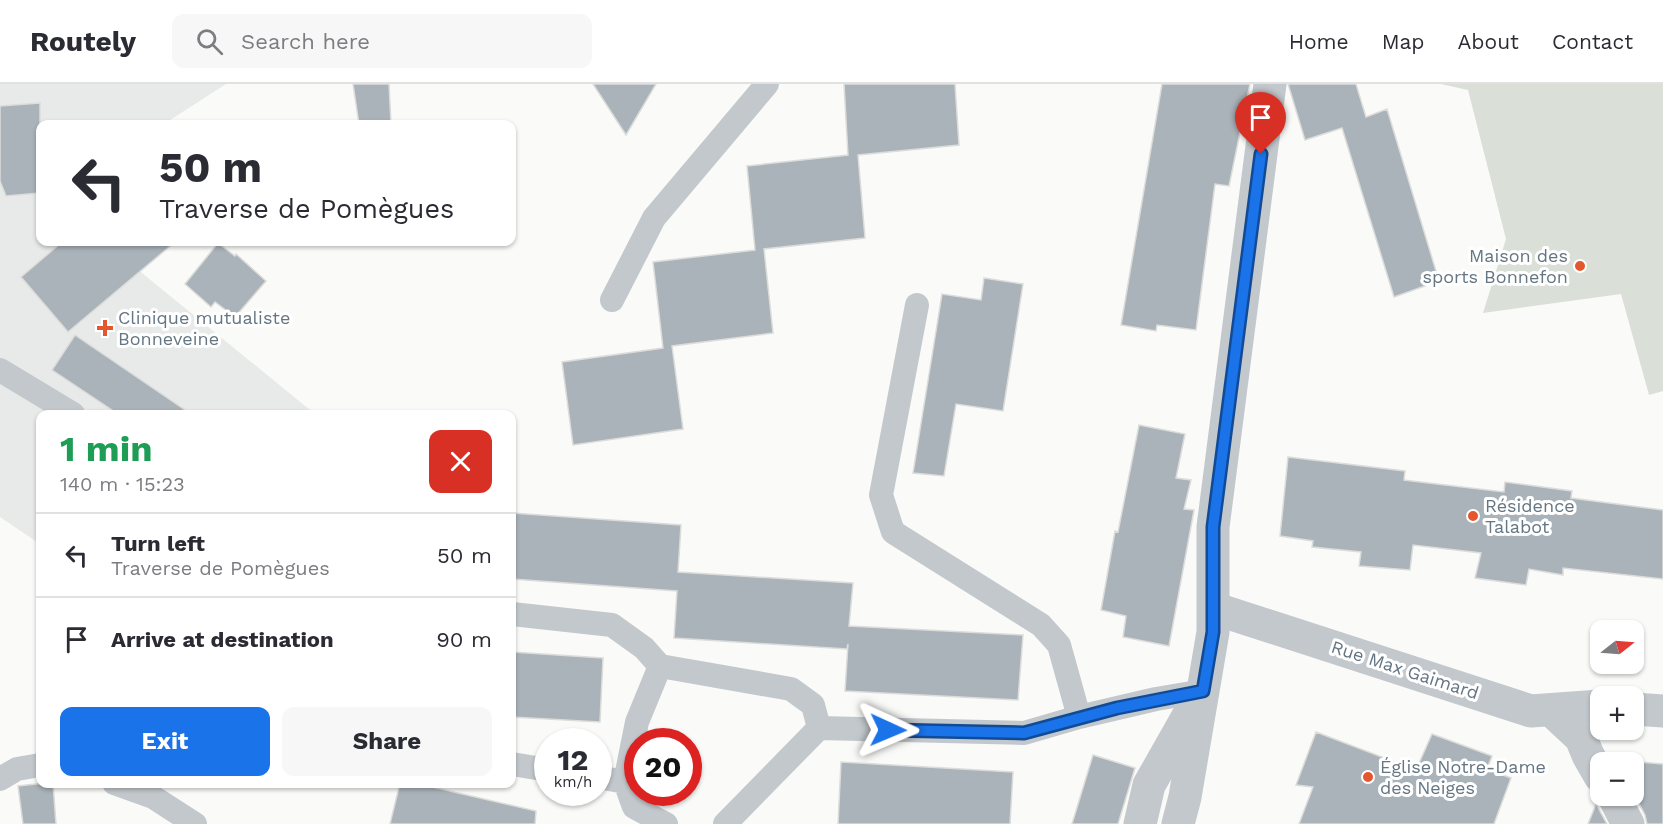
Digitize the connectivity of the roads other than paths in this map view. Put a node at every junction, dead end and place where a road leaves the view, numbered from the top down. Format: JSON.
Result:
{"nodes":[{"id":1,"x":767,"y":84,"type":"edge"},
{"id":2,"x":1270,"y":84,"type":"edge"},
{"id":3,"x":612,"y":300,"type":"dead end"},
{"id":4,"x":917,"y":305,"type":"dead end"},
{"id":5,"x":0,"y":370,"type":"edge"},
{"id":6,"x":66,"y":410,"type":"edge"},
{"id":7,"x":1213,"y":608,"type":"junction"},
{"id":8,"x":516,"y":614,"type":"edge"},
{"id":9,"x":660,"y":666,"type":"junction"},
{"id":10,"x":1203,"y":691,"type":"junction"},
{"id":11,"x":1590,"y":707,"type":"edge"},
{"id":12,"x":1644,"y":710,"type":"edge"},
{"id":13,"x":1552,"y":711,"type":"junction"},
{"id":14,"x":1663,"y":711,"type":"edge"},
{"id":15,"x":1079,"y":717,"type":"junction"},
{"id":16,"x":636,"y":728,"type":"edge"},
{"id":17,"x":819,"y":728,"type":"junction"},
{"id":18,"x":1590,"y":761,"type":"edge"},
{"id":19,"x":516,"y":765,"type":"edge"},
{"id":20,"x":36,"y":766,"type":"edge"},
{"id":21,"x":534,"y":768,"type":"edge"},
{"id":22,"x":0,"y":779,"type":"edge"},
{"id":23,"x":128,"y":788,"type":"edge"},
{"id":24,"x":634,"y":806,"type":"edge"},
{"id":25,"x":1619,"y":806,"type":"edge"},
{"id":26,"x":195,"y":824,"type":"edge"},
{"id":27,"x":666,"y":824,"type":"edge"},
{"id":28,"x":725,"y":824,"type":"edge"},
{"id":29,"x":1140,"y":824,"type":"edge"},
{"id":30,"x":1178,"y":824,"type":"edge"},
{"id":31,"x":1628,"y":824,"type":"edge"}],
"edges":[{"from":1,"to":3,"type":"lane"},
{"from":2,"to":7,"type":"street"},
{"from":4,"to":15,"type":"lane"},
{"from":5,"to":6,"type":"lane"},
{"from":7,"to":10,"type":"street"},
{"from":7,"to":13,"type":"street","name":"Rue Max Gaimard"},
{"from":8,"to":9,"type":"lane"},
{"from":9,"to":16,"type":"lane"},
{"from":9,"to":17,"type":"lane"},
{"from":10,"to":15,"type":"lane"},
{"from":10,"to":29,"type":"street"},
{"from":10,"to":30,"type":"street"},
{"from":11,"to":13,"type":"street","name":"Rue Max Gaimard"},
{"from":12,"to":14,"type":"street"},
{"from":13,"to":18,"type":"street"},
{"from":15,"to":17,"type":"lane"},
{"from":17,"to":28,"type":"lane"},
{"from":19,"to":21,"type":"lane"},
{"from":20,"to":22,"type":"lane"},
{"from":23,"to":26,"type":"lane"},
{"from":24,"to":27,"type":"lane"},
{"from":25,"to":31,"type":"street"}]}
